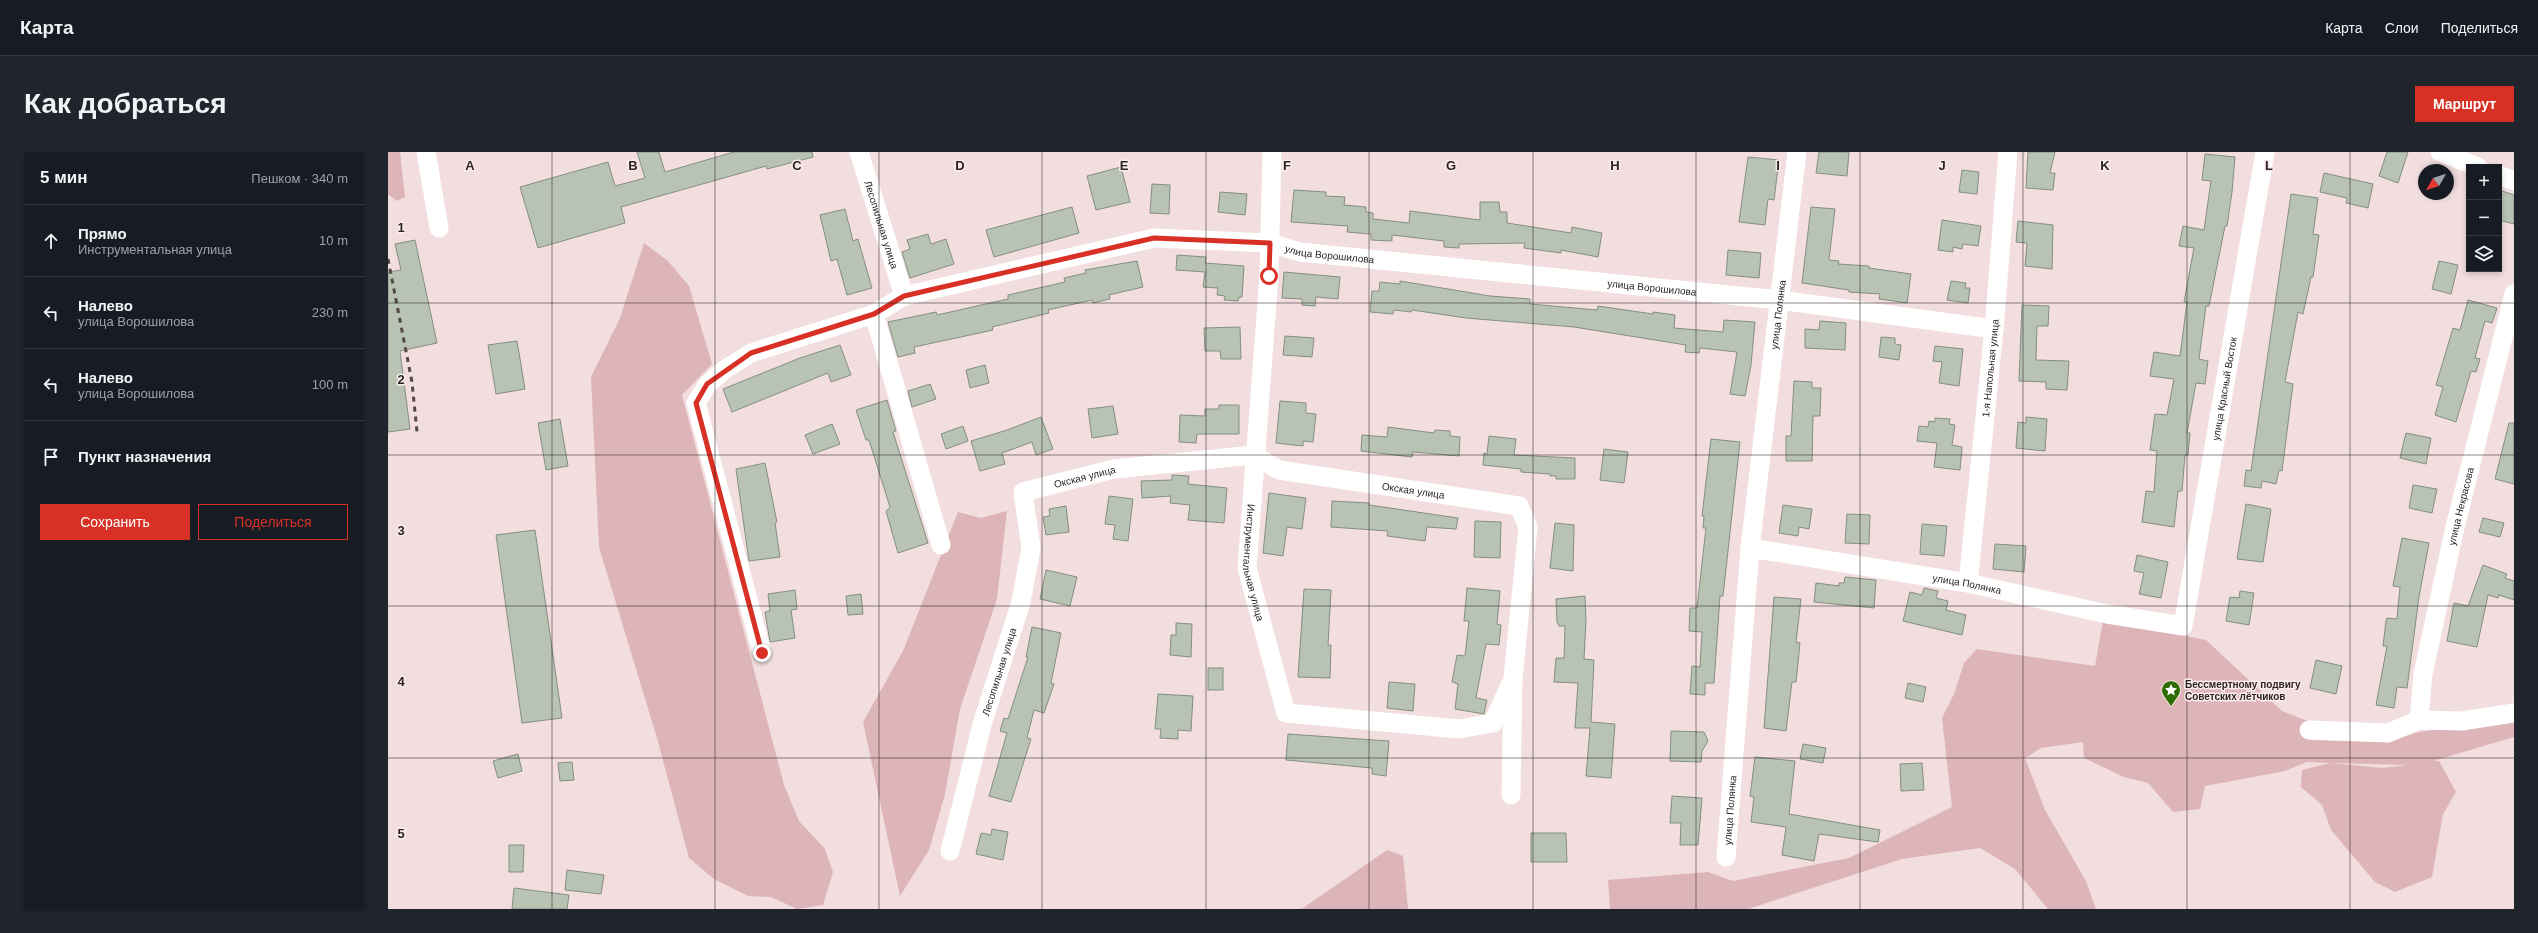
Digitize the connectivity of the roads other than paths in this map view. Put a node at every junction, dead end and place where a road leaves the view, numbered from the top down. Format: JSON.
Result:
{"nodes":[{"id":1,"x":426,"y":152,"type":"edge"},
{"id":2,"x":859,"y":152,"type":"edge"},
{"id":3,"x":1272,"y":152,"type":"edge"},
{"id":4,"x":1797,"y":152,"type":"edge"},
{"id":5,"x":2008,"y":152,"type":"edge"},
{"id":6,"x":2265,"y":152,"type":"edge"},
{"id":7,"x":2440,"y":152,"type":"edge"},
{"id":8,"x":2470,"y":164,"type":"edge"},
{"id":9,"x":2502,"y":176,"type":"edge"},
{"id":10,"x":2514,"y":181,"type":"edge"},
{"id":11,"x":439,"y":228,"type":"dead end"},
{"id":12,"x":1270,"y":243,"type":"junction"},
{"id":13,"x":2514,"y":294,"type":"edge"},
{"id":14,"x":904,"y":296,"type":"junction"},
{"id":15,"x":1779,"y":300,"type":"junction"},
{"id":16,"x":874,"y":314,"type":"junction"},
{"id":17,"x":1994,"y":329,"type":"junction"},
{"id":18,"x":1254,"y":455,"type":"junction"},
{"id":19,"x":1023,"y":492,"type":"joint"},
{"id":20,"x":941,"y":545,"type":"dead end"},
{"id":21,"x":1750,"y":548,"type":"junction"},
{"id":22,"x":1968,"y":583,"type":"junction"},
{"id":23,"x":2182,"y":626,"type":"joint"},
{"id":24,"x":762,"y":653,"type":"dead end"},
{"id":25,"x":1513,"y":678,"type":"junction"},
{"id":26,"x":2514,"y":713,"type":"edge"},
{"id":27,"x":2419,"y":720,"type":"junction"},
{"id":28,"x":2310,"y":730,"type":"dead end"},
{"id":29,"x":1511,"y":795,"type":"dead end"},
{"id":30,"x":950,"y":851,"type":"dead end"},
{"id":31,"x":1726,"y":857,"type":"dead end"}],
"edges":[{"from":1,"to":11,"type":"street"},
{"from":2,"to":14,"type":"street","name":"Лесопильная улица"},
{"from":3,"to":12,"type":"street","name":"Инструментальная улица"},
{"from":4,"to":15,"type":"street","name":"улица Полянка"},
{"from":5,"to":17,"type":"street","name":"1-я Напольная улица"},
{"from":6,"to":23,"type":"street","name":"улица Красный Восток"},
{"from":7,"to":8,"type":"street"},
{"from":9,"to":10,"type":"street"},
{"from":12,"to":14,"type":"street","name":"улица Ворошилова"},
{"from":12,"to":15,"type":"street","name":"улица Ворошилова"},
{"from":12,"to":18,"type":"street","name":"Инструментальная улица"},
{"from":13,"to":27,"type":"street","name":"улица Некрасова"},
{"from":14,"to":16,"type":"street","name":"улица Ворошилова"},
{"from":15,"to":17,"type":"street","name":"улица Ворошилова"},
{"from":15,"to":21,"type":"street","name":"улица Полянка"},
{"from":16,"to":20,"type":"street"},
{"from":16,"to":24,"type":"street","name":"улица Ворошилова"},
{"from":17,"to":22,"type":"street","name":"1-я Напольная улица"},
{"from":18,"to":19,"type":"street","name":"Окская улица"},
{"from":18,"to":25,"type":"street","name":"Окская улица"},
{"from":18,"to":25,"type":"street","name":"Инструментальная улица"},
{"from":19,"to":30,"type":"street","name":"Лесопильная улица"},
{"from":21,"to":22,"type":"street","name":"улица Полянка"},
{"from":21,"to":31,"type":"street","name":"улица Полянка"},
{"from":22,"to":23,"type":"street","name":"улица Полянка"},
{"from":25,"to":29,"type":"street","name":"Окская улица"},
{"from":26,"to":27,"type":"street"},
{"from":27,"to":28,"type":"street"}]}
